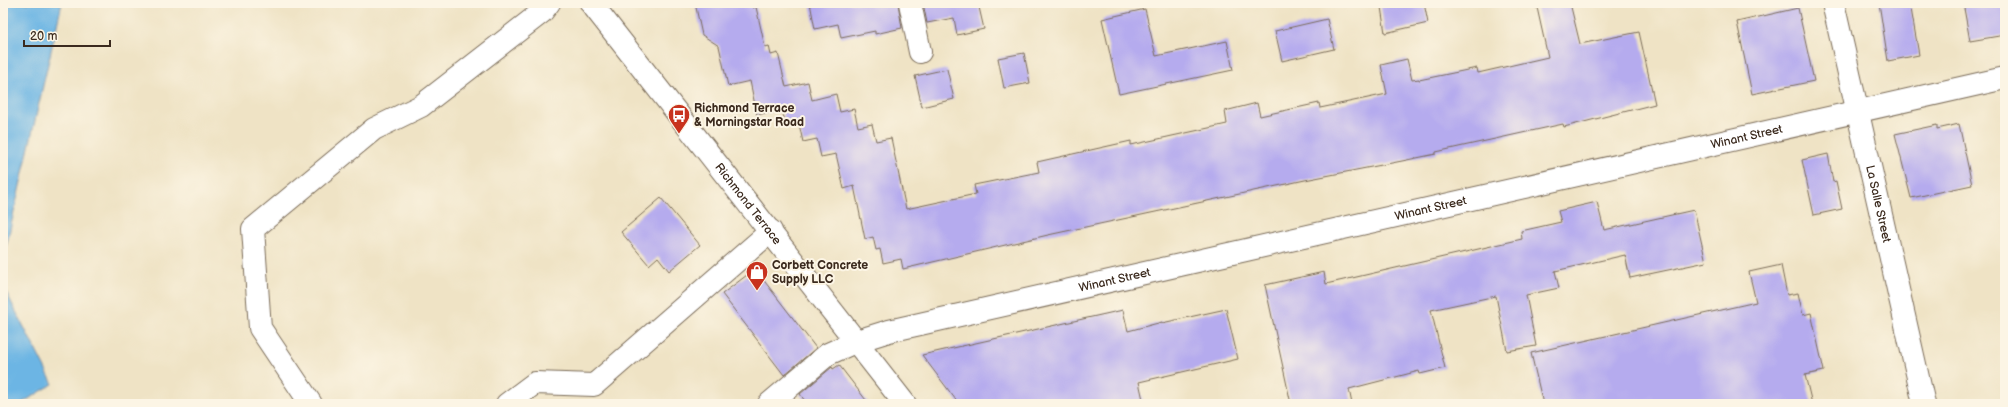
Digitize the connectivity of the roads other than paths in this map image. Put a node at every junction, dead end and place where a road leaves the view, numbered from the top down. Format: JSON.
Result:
{"nodes":[{"id":1,"x":549,"y":3,"type":"edge"},
{"id":2,"x":591,"y":3,"type":"edge"},
{"id":3,"x":910,"y":3,"type":"edge"},
{"id":4,"x":1833,"y":3,"type":"edge"},
{"id":5,"x":920,"y":52,"type":"dead end"},
{"id":6,"x":2005,"y":78,"type":"edge"},
{"id":7,"x":1858,"y":111,"type":"junction"},
{"id":8,"x":771,"y":231,"type":"junction"},
{"id":9,"x":857,"y":341,"type":"junction"},
{"id":10,"x":311,"y":404,"type":"edge"},
{"id":11,"x":507,"y":404,"type":"edge"},
{"id":12,"x":769,"y":404,"type":"edge"},
{"id":13,"x":905,"y":404,"type":"edge"},
{"id":14,"x":1924,"y":404,"type":"edge"}],
"edges":[{"from":1,"to":10,"type":"street"},
{"from":2,"to":8,"type":"street","name":"Richmond Terrace"},
{"from":3,"to":5,"type":"street"},
{"from":4,"to":7,"type":"street","name":"La Salle Street"},
{"from":6,"to":7,"type":"street","name":"Winant Street"},
{"from":7,"to":9,"type":"street","name":"Winant Street"},
{"from":7,"to":14,"type":"street","name":"La Salle Street"},
{"from":8,"to":9,"type":"street","name":"Richmond Terrace"},
{"from":8,"to":11,"type":"street"},
{"from":9,"to":12,"type":"street","name":"Winant Street"},
{"from":9,"to":13,"type":"street","name":"Richmond Terrace"}]}
